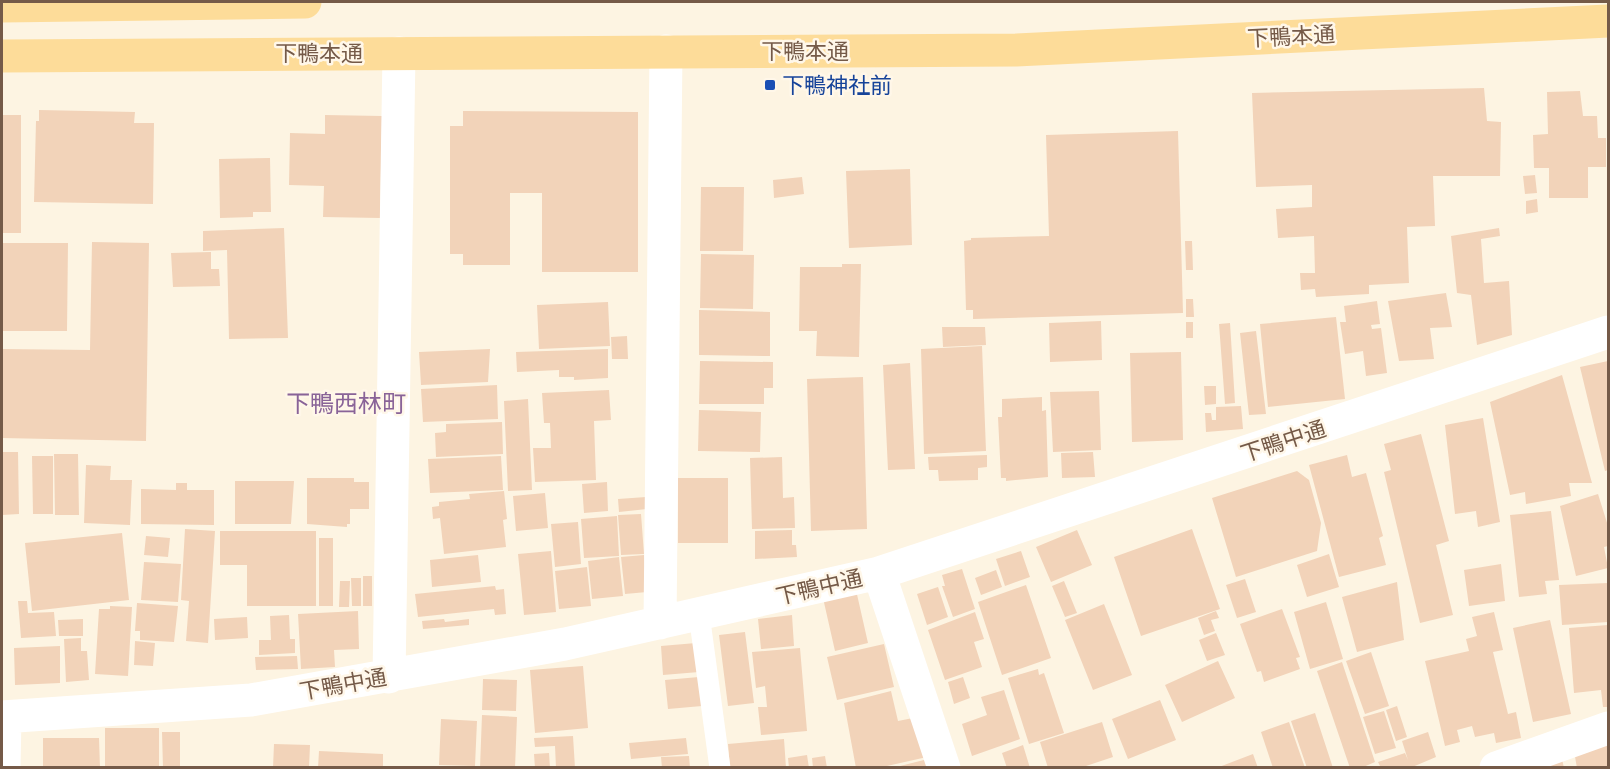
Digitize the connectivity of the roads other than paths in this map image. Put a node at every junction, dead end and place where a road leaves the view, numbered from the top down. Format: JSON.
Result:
{"nodes":[{"id":1,"x":304,"y":2,"type":"edge"},
{"id":2,"x":2,"y":6,"type":"edge"},
{"id":3,"x":1608,"y":21,"type":"edge"},
{"id":4,"x":666,"y":51,"type":"junction"},
{"id":5,"x":399,"y":53,"type":"junction"},
{"id":6,"x":2,"y":56,"type":"edge"},
{"id":7,"x":1608,"y":332,"type":"edge"},
{"id":8,"x":879,"y":573,"type":"junction"},
{"id":9,"x":699,"y":614,"type":"junction"},
{"id":10,"x":660,"y":623,"type":"junction"},
{"id":11,"x":389,"y":676,"type":"junction"},
{"id":12,"x":3,"y":717,"type":"edge"},
{"id":13,"x":1608,"y":728,"type":"edge"},
{"id":14,"x":4,"y":768,"type":"edge"},
{"id":15,"x":720,"y":768,"type":"edge"},
{"id":16,"x":944,"y":768,"type":"edge"},
{"id":17,"x":1496,"y":768,"type":"edge"}],
"edges":[{"from":1,"to":2,"type":"main road"},
{"from":3,"to":4,"type":"main road","name":"下鴨本通"},
{"from":4,"to":5,"type":"main road","name":"下鴨本通"},
{"from":4,"to":10,"type":"street"},
{"from":5,"to":6,"type":"main road","name":"下鴨本通"},
{"from":5,"to":11,"type":"street"},
{"from":7,"to":8,"type":"street","name":"下鴨中通"},
{"from":8,"to":9,"type":"street","name":"下鴨中通"},
{"from":8,"to":16,"type":"street"},
{"from":9,"to":10,"type":"street","name":"下鴨中通"},
{"from":9,"to":15,"type":"lane"},
{"from":10,"to":11,"type":"street","name":"下鴨中通"},
{"from":11,"to":12,"type":"street","name":"下鴨中通"},
{"from":12,"to":14,"type":"street"},
{"from":13,"to":17,"type":"street"}]}
